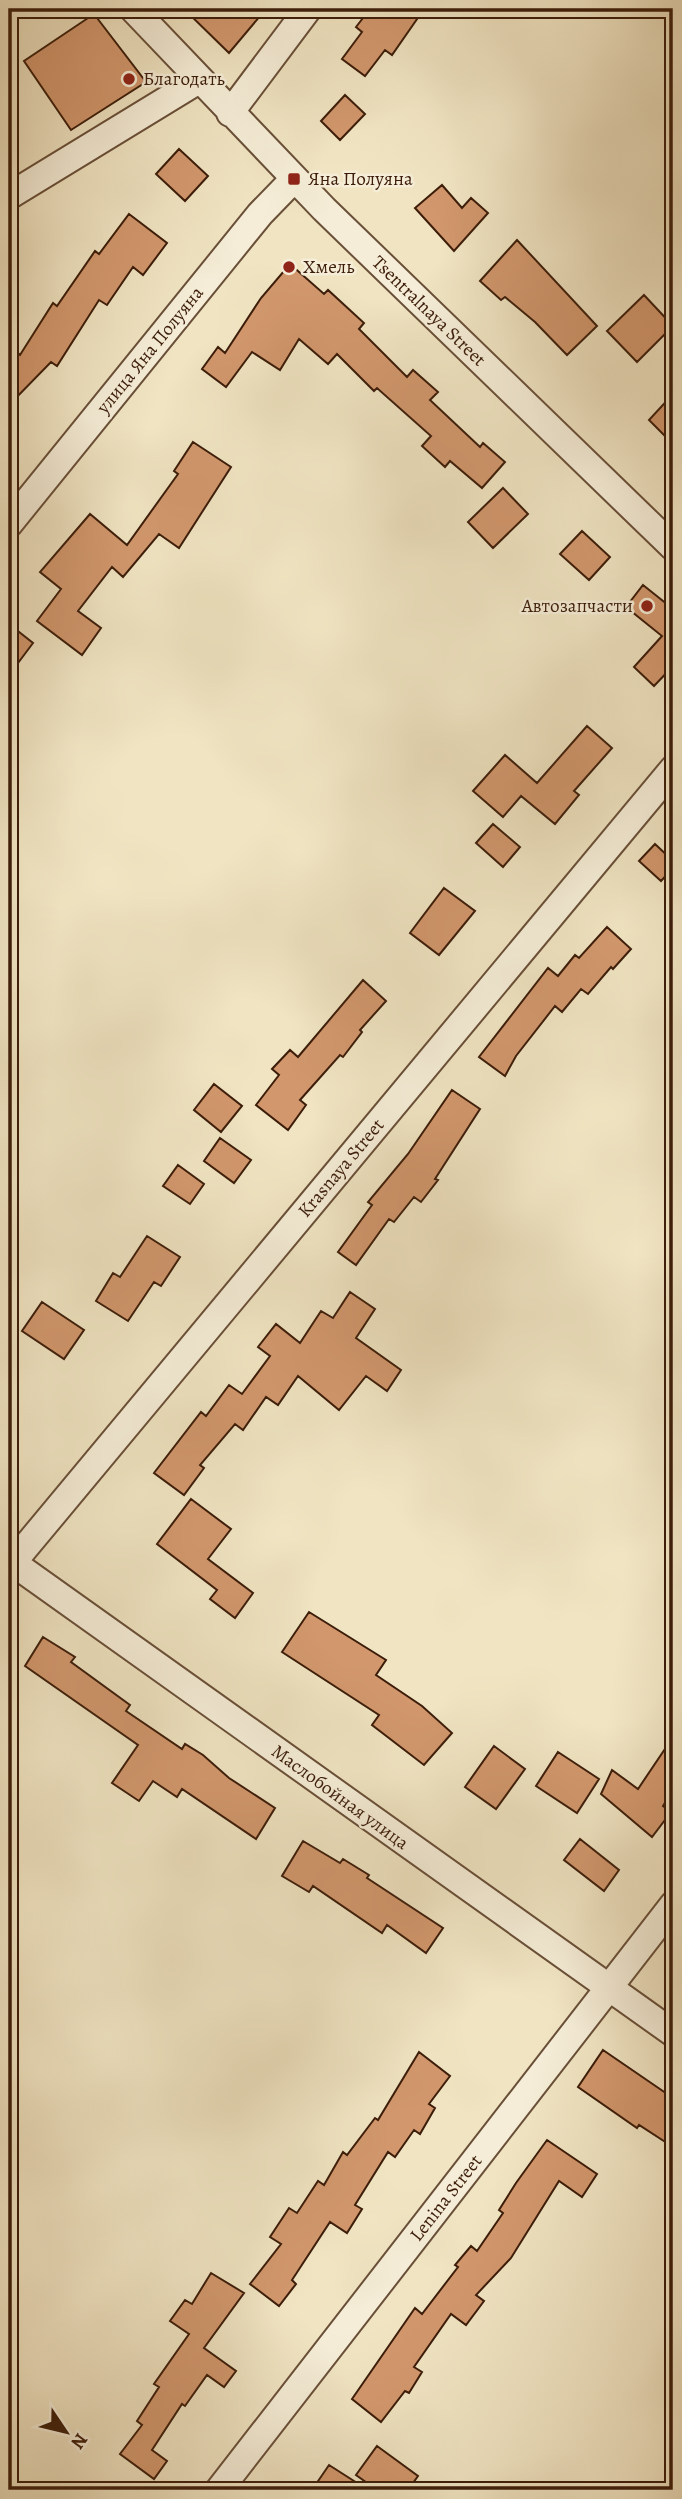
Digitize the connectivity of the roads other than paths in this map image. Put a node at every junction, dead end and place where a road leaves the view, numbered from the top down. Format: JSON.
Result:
{"nodes":[{"id":1,"x":133,"y":9,"type":"edge"},
{"id":2,"x":309,"y":9,"type":"edge"},
{"id":3,"x":199,"y":80,"type":"junction"},
{"id":4,"x":230,"y":113,"type":"junction"},
{"id":5,"x":293,"y":178,"type":"junction"},
{"id":6,"x":9,"y":196,"type":"edge"},
{"id":7,"x":9,"y":524,"type":"edge"},
{"id":8,"x":673,"y":547,"type":"edge"},
{"id":9,"x":673,"y":769,"type":"edge"},
{"id":10,"x":10,"y":1563,"type":"edge"},
{"id":11,"x":673,"y":1905,"type":"edge"},
{"id":12,"x":608,"y":1989,"type":"junction"},
{"id":13,"x":673,"y":2033,"type":"edge"},
{"id":14,"x":219,"y":2490,"type":"edge"}],
"edges":[{"from":1,"to":3,"type":"street","name":"Tsentralnaya Street"},
{"from":2,"to":4,"type":"street"},
{"from":3,"to":4,"type":"street","name":"Tsentralnaya Street"},
{"from":3,"to":6,"type":"street"},
{"from":4,"to":5,"type":"street","name":"Tsentralnaya Street"},
{"from":5,"to":7,"type":"street","name":"улица Яна Полуяна"},
{"from":5,"to":8,"type":"street","name":"Tsentralnaya Street"},
{"from":9,"to":10,"type":"street","name":"Krasnaya Street"},
{"from":10,"to":12,"type":"street","name":"Маслобойная улица"},
{"from":11,"to":12,"type":"street","name":"Lenina Street"},
{"from":12,"to":13,"type":"street","name":"Маслобойная улица"},
{"from":12,"to":14,"type":"street","name":"Lenina Street"}]}
